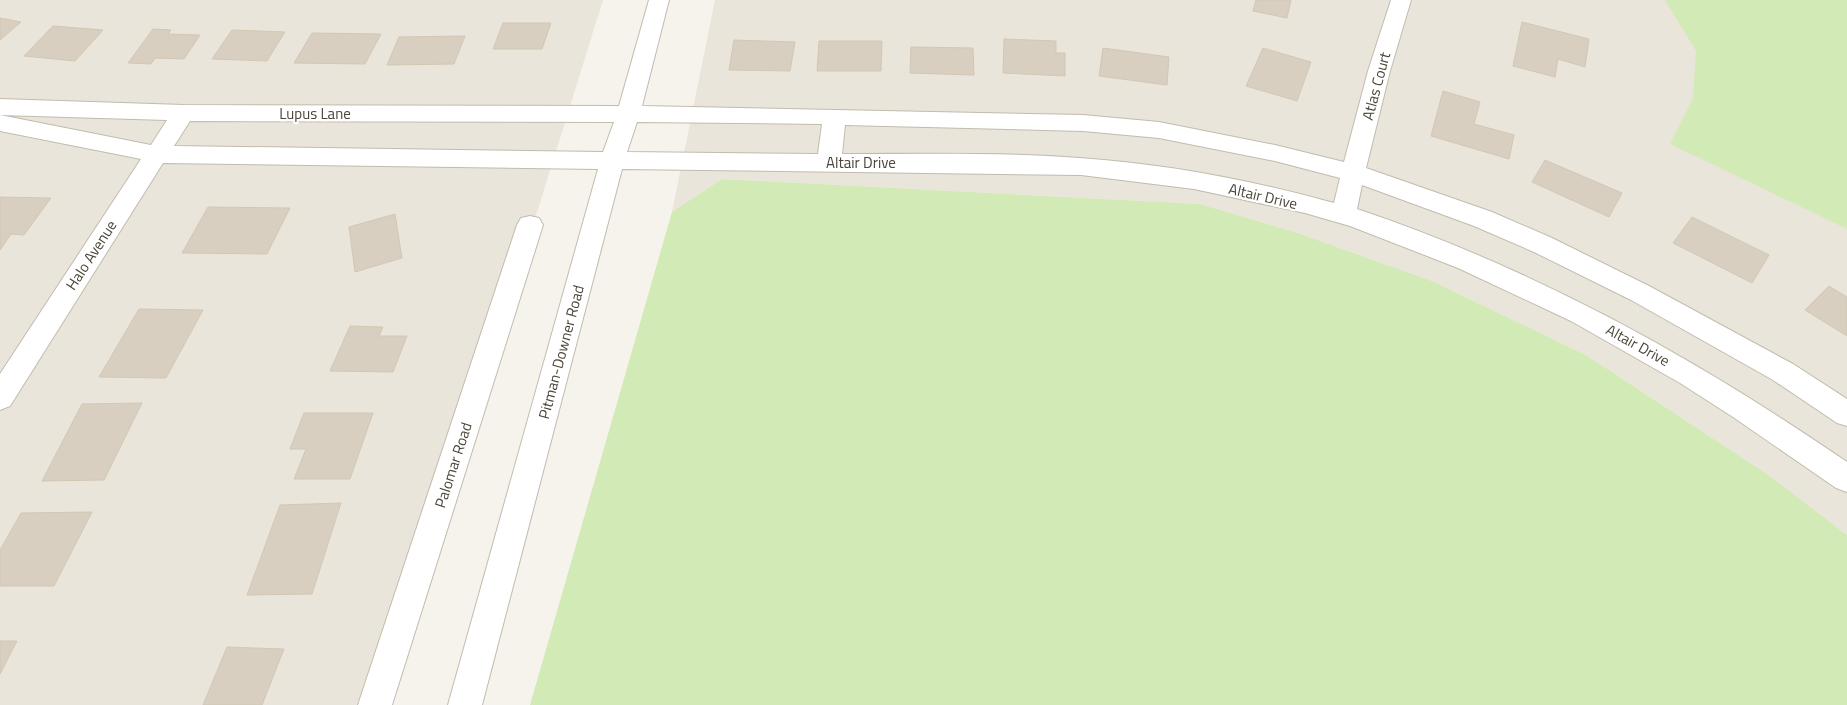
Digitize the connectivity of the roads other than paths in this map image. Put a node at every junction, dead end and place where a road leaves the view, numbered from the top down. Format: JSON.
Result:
{"nodes":[{"id":1,"x":659,"y":0,"type":"edge"},
{"id":2,"x":1401,"y":0,"type":"edge"},
{"id":3,"x":0,"y":107,"type":"edge"},
{"id":4,"x":183,"y":113,"type":"junction"},
{"id":5,"x":629,"y":113,"type":"junction"},
{"id":6,"x":834,"y":117,"type":"junction"},
{"id":7,"x":0,"y":123,"type":"edge"},
{"id":8,"x":156,"y":154,"type":"junction"},
{"id":9,"x":612,"y":161,"type":"junction"},
{"id":10,"x":829,"y":162,"type":"junction"},
{"id":11,"x":1354,"y":173,"type":"junction"},
{"id":12,"x":1343,"y":214,"type":"junction"},
{"id":13,"x":530,"y":225,"type":"dead end"},
{"id":14,"x":0,"y":398,"type":"edge"},
{"id":15,"x":1847,"y":414,"type":"edge"},
{"id":16,"x":1847,"y":479,"type":"edge"},
{"id":17,"x":375,"y":705,"type":"edge"},
{"id":18,"x":465,"y":705,"type":"edge"}],
"edges":[{"from":1,"to":5,"type":"street","name":"Pitman-Downer Road"},
{"from":2,"to":11,"type":"street","name":"Atlas Court"},
{"from":3,"to":4,"type":"street","name":"Lupus Lane"},
{"from":4,"to":5,"type":"street","name":"Lupus Lane"},
{"from":4,"to":8,"type":"street","name":"Halo Avenue"},
{"from":5,"to":6,"type":"street"},
{"from":5,"to":9,"type":"street","name":"Pitman-Downer Road"},
{"from":6,"to":10,"type":"street"},
{"from":6,"to":11,"type":"street"},
{"from":7,"to":8,"type":"street"},
{"from":8,"to":9,"type":"street"},
{"from":8,"to":14,"type":"street","name":"Halo Avenue"},
{"from":9,"to":10,"type":"street","name":"Altair Drive"},
{"from":9,"to":18,"type":"street","name":"Pitman-Downer Road"},
{"from":10,"to":12,"type":"street","name":"Altair Drive"},
{"from":11,"to":12,"type":"street","name":"Atlas Court"},
{"from":11,"to":15,"type":"street"},
{"from":12,"to":16,"type":"street","name":"Altair Drive"},
{"from":13,"to":17,"type":"street","name":"Palomar Road"}]}
